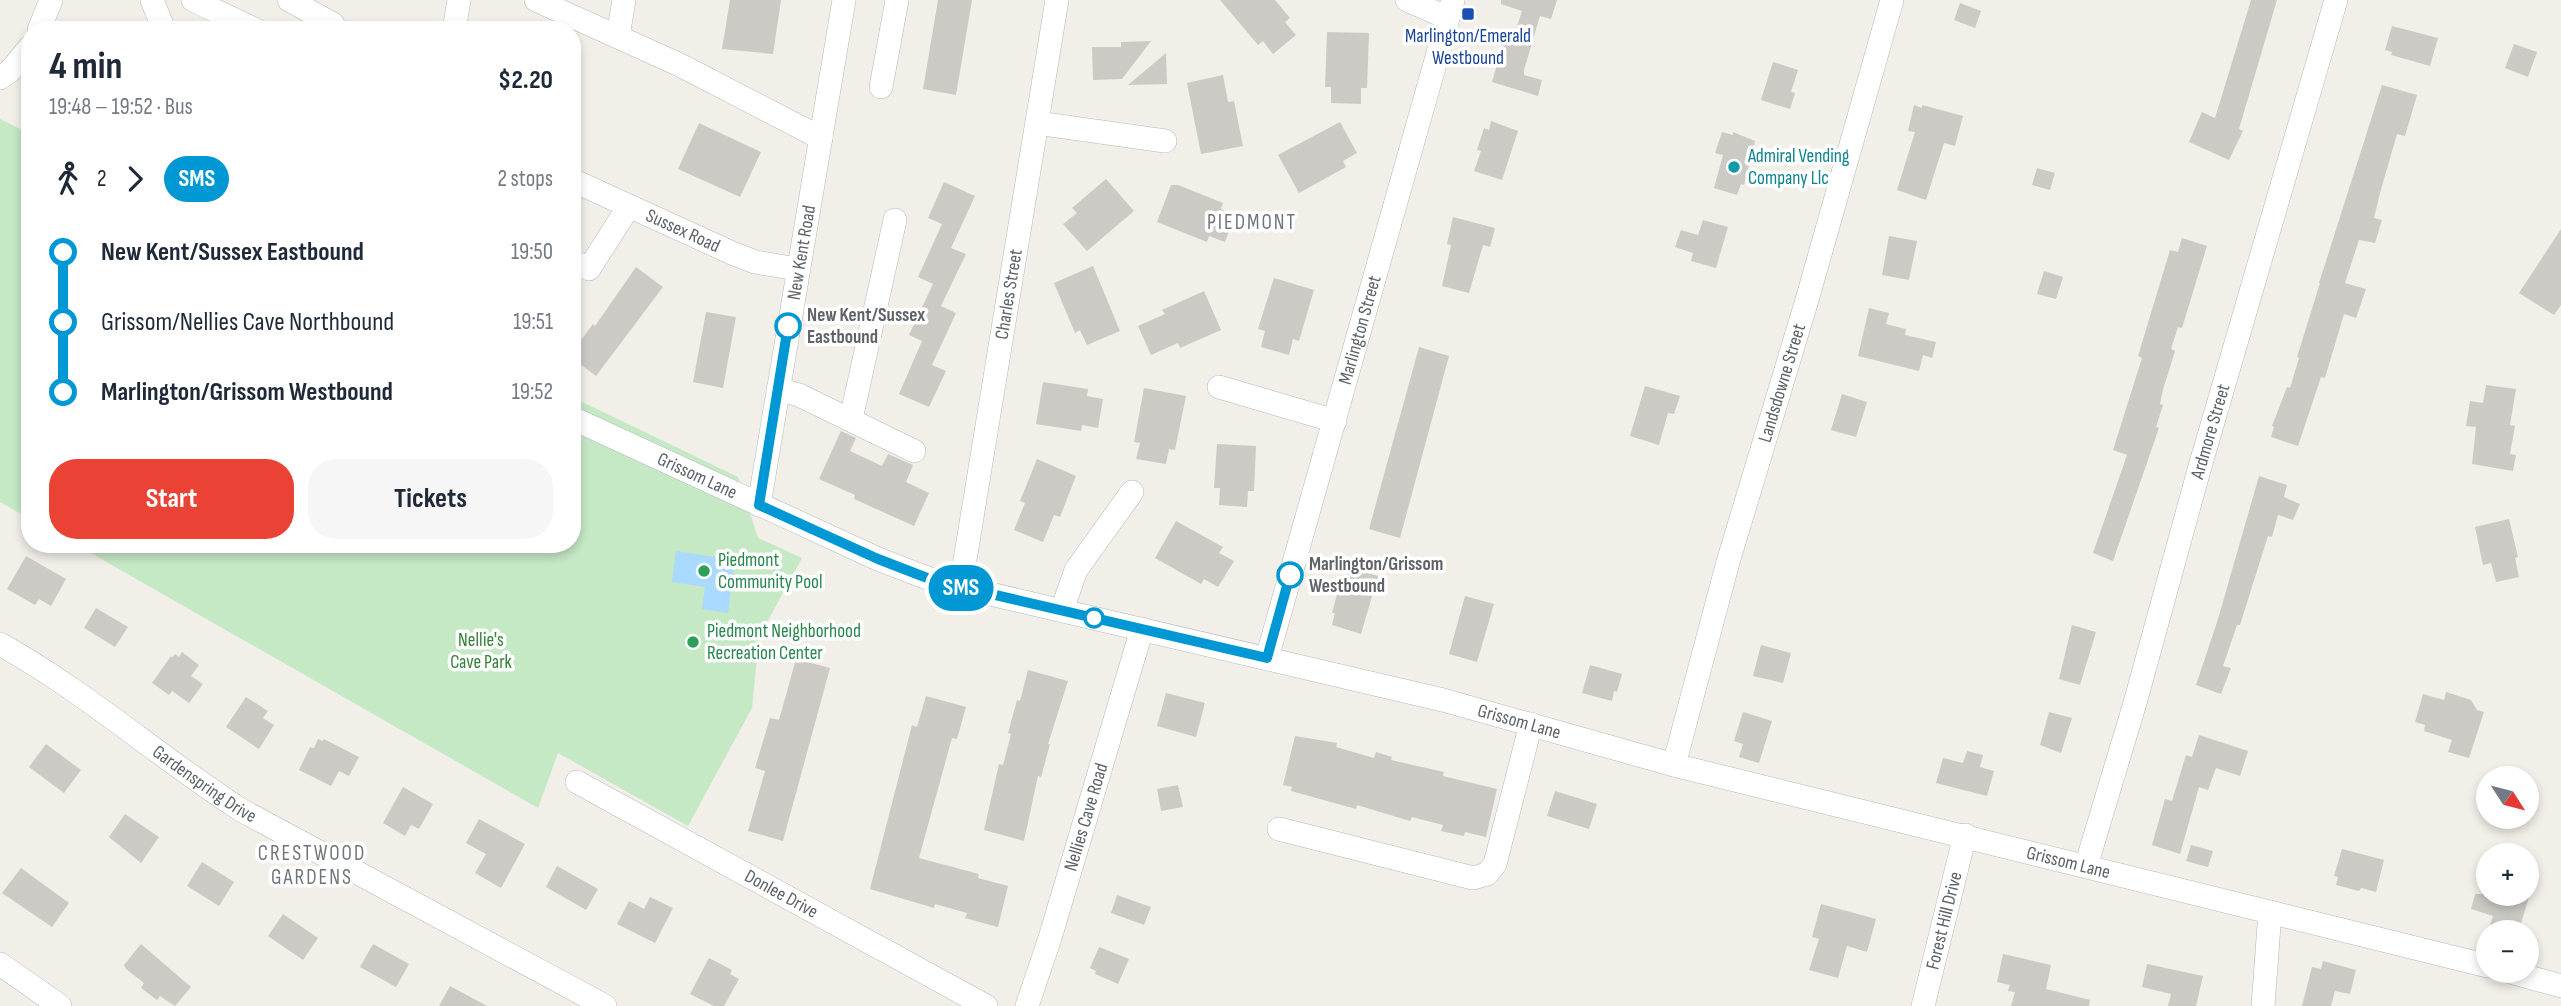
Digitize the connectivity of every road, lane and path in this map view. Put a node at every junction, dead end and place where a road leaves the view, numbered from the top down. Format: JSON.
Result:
{"nodes":[{"id":1,"x":51,"y":0,"type":"edge"},
{"id":2,"x":152,"y":0,"type":"edge"},
{"id":3,"x":193,"y":0,"type":"edge"},
{"id":4,"x":289,"y":0,"type":"edge"},
{"id":5,"x":459,"y":0,"type":"edge"},
{"id":6,"x":536,"y":0,"type":"edge"},
{"id":7,"x":624,"y":0,"type":"edge"},
{"id":8,"x":844,"y":0,"type":"edge"},
{"id":9,"x":897,"y":0,"type":"edge"},
{"id":10,"x":1057,"y":0,"type":"edge"},
{"id":11,"x":1407,"y":0,"type":"edge"},
{"id":12,"x":1892,"y":0,"type":"edge"},
{"id":13,"x":2336,"y":0,"type":"edge"},
{"id":14,"x":1451,"y":9,"type":"edge"},
{"id":15,"x":43,"y":21,"type":"edge"},
{"id":16,"x":160,"y":21,"type":"edge"},
{"id":17,"x":238,"y":21,"type":"edge"},
{"id":18,"x":328,"y":21,"type":"edge"},
{"id":19,"x":456,"y":21,"type":"edge"},
{"id":20,"x":618,"y":36,"type":"junction"},
{"id":21,"x":21,"y":58,"type":"edge"},
{"id":22,"x":0,"y":78,"type":"edge"},
{"id":23,"x":881,"y":87,"type":"dead end"},
{"id":24,"x":1037,"y":123,"type":"junction"},
{"id":25,"x":821,"y":138,"type":"junction"},
{"id":26,"x":1165,"y":141,"type":"dead end"},
{"id":27,"x":581,"y":184,"type":"edge"},
{"id":28,"x":629,"y":206,"type":"junction"},
{"id":29,"x":895,"y":220,"type":"dead end"},
{"id":30,"x":581,"y":265,"type":"edge"},
{"id":31,"x":797,"y":269,"type":"junction"},
{"id":32,"x":1219,"y":387,"type":"dead end"},
{"id":33,"x":778,"y":389,"type":"junction"},
{"id":34,"x":851,"y":419,"type":"junction"},
{"id":35,"x":1335,"y":421,"type":"junction"},
{"id":36,"x":581,"y":422,"type":"edge"},
{"id":37,"x":914,"y":451,"type":"dead end"},
{"id":38,"x":1132,"y":492,"type":"dead end"},
{"id":39,"x":759,"y":505,"type":"junction"},
{"id":40,"x":956,"y":587,"type":"junction"},
{"id":41,"x":1062,"y":610,"type":"junction"},
{"id":42,"x":1142,"y":628,"type":"junction"},
{"id":43,"x":0,"y":644,"type":"edge"},
{"id":44,"x":1267,"y":658,"type":"junction"},
{"id":45,"x":1531,"y":724,"type":"junction"},
{"id":46,"x":1674,"y":765,"type":"junction"},
{"id":47,"x":578,"y":782,"type":"dead end"},
{"id":48,"x":1279,"y":829,"type":"dead end"},
{"id":49,"x":1965,"y":835,"type":"junction"},
{"id":50,"x":2086,"y":866,"type":"junction"},
{"id":51,"x":2270,"y":912,"type":"junction"},
{"id":52,"x":2476,"y":963,"type":"edge"},
{"id":53,"x":0,"y":964,"type":"edge"},
{"id":54,"x":2539,"y":980,"type":"edge"},
{"id":55,"x":2561,"y":986,"type":"edge"},
{"id":56,"x":60,"y":1006,"type":"edge"},
{"id":57,"x":605,"y":1006,"type":"edge"},
{"id":58,"x":986,"y":1006,"type":"edge"},
{"id":59,"x":1027,"y":1006,"type":"edge"},
{"id":60,"x":1923,"y":1006,"type":"edge"},
{"id":61,"x":2263,"y":1006,"type":"edge"}],
"edges":[{"from":1,"to":15,"type":"street"},
{"from":2,"to":16,"type":"street"},
{"from":3,"to":17,"type":"street"},
{"from":4,"to":18,"type":"street"},
{"from":5,"to":19,"type":"street"},
{"from":6,"to":20,"type":"street"},
{"from":7,"to":20,"type":"street"},
{"from":8,"to":25,"type":"street","name":"New Kent Road"},
{"from":9,"to":23,"type":"street"},
{"from":10,"to":24,"type":"street","name":"Charles Street"},
{"from":11,"to":14,"type":"street"},
{"from":12,"to":46,"type":"street","name":"Landsdowne Street"},
{"from":13,"to":50,"type":"street","name":"Ardmore Street"},
{"from":14,"to":35,"type":"street","name":"Marlington Street"},
{"from":20,"to":25,"type":"street"},
{"from":21,"to":22,"type":"street"},
{"from":24,"to":26,"type":"street"},
{"from":24,"to":40,"type":"street","name":"Charles Street"},
{"from":25,"to":31,"type":"street","name":"New Kent Road"},
{"from":27,"to":28,"type":"street","name":"Sussex Road"},
{"from":28,"to":30,"type":"street"},
{"from":28,"to":31,"type":"street","name":"Sussex Road"},
{"from":29,"to":34,"type":"street"},
{"from":31,"to":33,"type":"street","name":"New Kent Road"},
{"from":32,"to":35,"type":"street"},
{"from":33,"to":34,"type":"street"},
{"from":33,"to":39,"type":"street","name":"New Kent Road"},
{"from":34,"to":37,"type":"street"},
{"from":35,"to":44,"type":"street","name":"Marlington Street"},
{"from":36,"to":39,"type":"street","name":"Grissom Lane"},
{"from":38,"to":41,"type":"street"},
{"from":39,"to":40,"type":"street","name":"Grissom Lane"},
{"from":40,"to":41,"type":"street","name":"Grissom Lane"},
{"from":41,"to":42,"type":"street","name":"Grissom Lane"},
{"from":42,"to":44,"type":"street","name":"Grissom Lane"},
{"from":42,"to":59,"type":"street","name":"Nellies Cave Road"},
{"from":43,"to":57,"type":"street","name":"Gardenspring Drive"},
{"from":44,"to":45,"type":"street","name":"Grissom Lane"},
{"from":45,"to":46,"type":"street","name":"Grissom Lane"},
{"from":45,"to":48,"type":"street"},
{"from":46,"to":49,"type":"street","name":"Grissom Lane"},
{"from":47,"to":58,"type":"street","name":"Donlee Drive"},
{"from":49,"to":50,"type":"street","name":"Grissom Lane"},
{"from":49,"to":60,"type":"street","name":"Forest Hill Drive"},
{"from":50,"to":51,"type":"street","name":"Grissom Lane"},
{"from":51,"to":52,"type":"street","name":"Grissom Lane"},
{"from":51,"to":61,"type":"street"},
{"from":53,"to":56,"type":"street"},
{"from":54,"to":55,"type":"street"}]}
